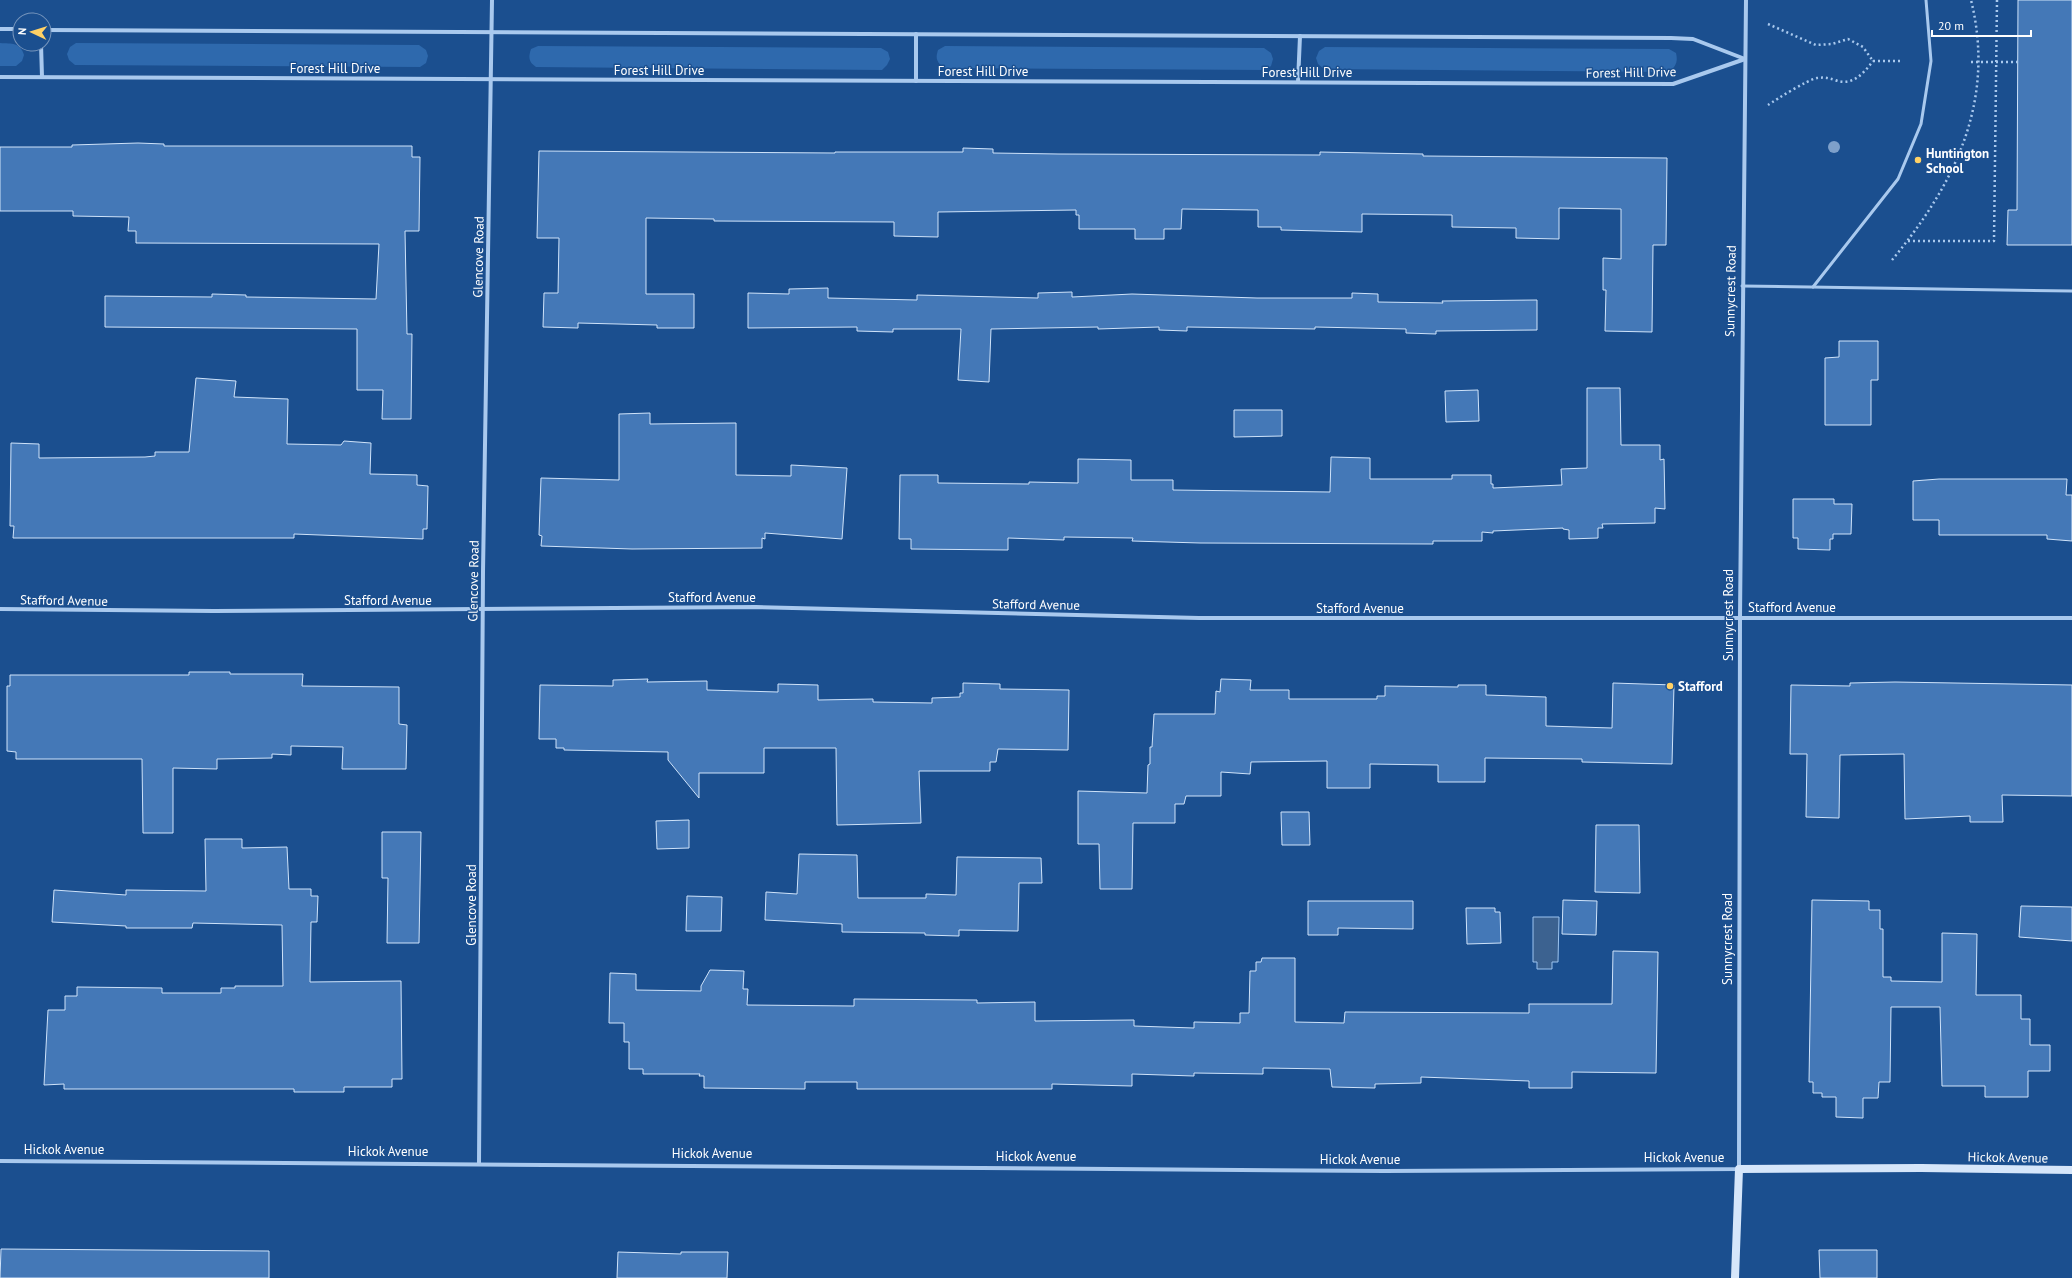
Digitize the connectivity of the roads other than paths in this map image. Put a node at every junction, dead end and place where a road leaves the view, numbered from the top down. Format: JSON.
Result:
{"nodes":[{"id":1,"x":492,"y":0,"type":"edge"},
{"id":2,"x":1746,"y":0,"type":"edge"},
{"id":3,"x":1926,"y":0,"type":"edge"},
{"id":4,"x":0,"y":29,"type":"edge"},
{"id":5,"x":12,"y":29,"type":"edge"},
{"id":6,"x":52,"y":30,"type":"edge"},
{"id":7,"x":492,"y":32,"type":"junction"},
{"id":8,"x":916,"y":34,"type":"junction"},
{"id":9,"x":1300,"y":36,"type":"junction"},
{"id":10,"x":41,"y":52,"type":"edge"},
{"id":11,"x":1745,"y":60,"type":"junction"},
{"id":12,"x":0,"y":77,"type":"edge"},
{"id":13,"x":42,"y":77,"type":"junction"},
{"id":14,"x":491,"y":79,"type":"junction"},
{"id":15,"x":916,"y":81,"type":"junction"},
{"id":16,"x":1298,"y":82,"type":"junction"},
{"id":17,"x":1742,"y":286,"type":"junction"},
{"id":18,"x":1813,"y":287,"type":"junction"},
{"id":19,"x":2072,"y":291,"type":"edge"},
{"id":20,"x":0,"y":609,"type":"edge"},
{"id":21,"x":483,"y":609,"type":"junction"},
{"id":22,"x":1740,"y":617,"type":"junction"},
{"id":23,"x":2072,"y":618,"type":"edge"},
{"id":24,"x":0,"y":1161,"type":"edge"},
{"id":25,"x":479,"y":1163,"type":"junction"},
{"id":26,"x":1739,"y":1169,"type":"junction"},
{"id":27,"x":2072,"y":1170,"type":"edge"},
{"id":28,"x":1735,"y":1278,"type":"edge"}],
"edges":[{"from":1,"to":7,"type":"street","name":"Glencove Road"},
{"from":2,"to":11,"type":"street","name":"Sunnycrest Road"},
{"from":3,"to":18,"type":"lane"},
{"from":4,"to":5,"type":"street"},
{"from":6,"to":7,"type":"street"},
{"from":7,"to":8,"type":"street"},
{"from":7,"to":14,"type":"street","name":"Glencove Road"},
{"from":8,"to":9,"type":"street"},
{"from":8,"to":15,"type":"street"},
{"from":9,"to":11,"type":"street"},
{"from":9,"to":16,"type":"street"},
{"from":10,"to":13,"type":"street"},
{"from":11,"to":16,"type":"street","name":"Forest Hill Drive"},
{"from":11,"to":17,"type":"street","name":"Sunnycrest Road"},
{"from":12,"to":13,"type":"street","name":"Forest Hill Drive"},
{"from":13,"to":14,"type":"street","name":"Forest Hill Drive"},
{"from":14,"to":15,"type":"street","name":"Forest Hill Drive"},
{"from":14,"to":21,"type":"street","name":"Glencove Road"},
{"from":15,"to":16,"type":"street","name":"Forest Hill Drive"},
{"from":17,"to":18,"type":"lane"},
{"from":17,"to":22,"type":"street","name":"Sunnycrest Road"},
{"from":18,"to":19,"type":"lane"},
{"from":20,"to":21,"type":"street","name":"Stafford Avenue"},
{"from":21,"to":22,"type":"street","name":"Stafford Avenue"},
{"from":21,"to":25,"type":"street","name":"Glencove Road"},
{"from":22,"to":23,"type":"street","name":"Stafford Avenue"},
{"from":22,"to":26,"type":"street","name":"Sunnycrest Road"},
{"from":24,"to":25,"type":"street","name":"Hickok Avenue"},
{"from":25,"to":26,"type":"street","name":"Hickok Avenue"},
{"from":26,"to":27,"type":"street","name":"Hickok Avenue"},
{"from":26,"to":28,"type":"street","name":"Sunnycrest Road"}]}
